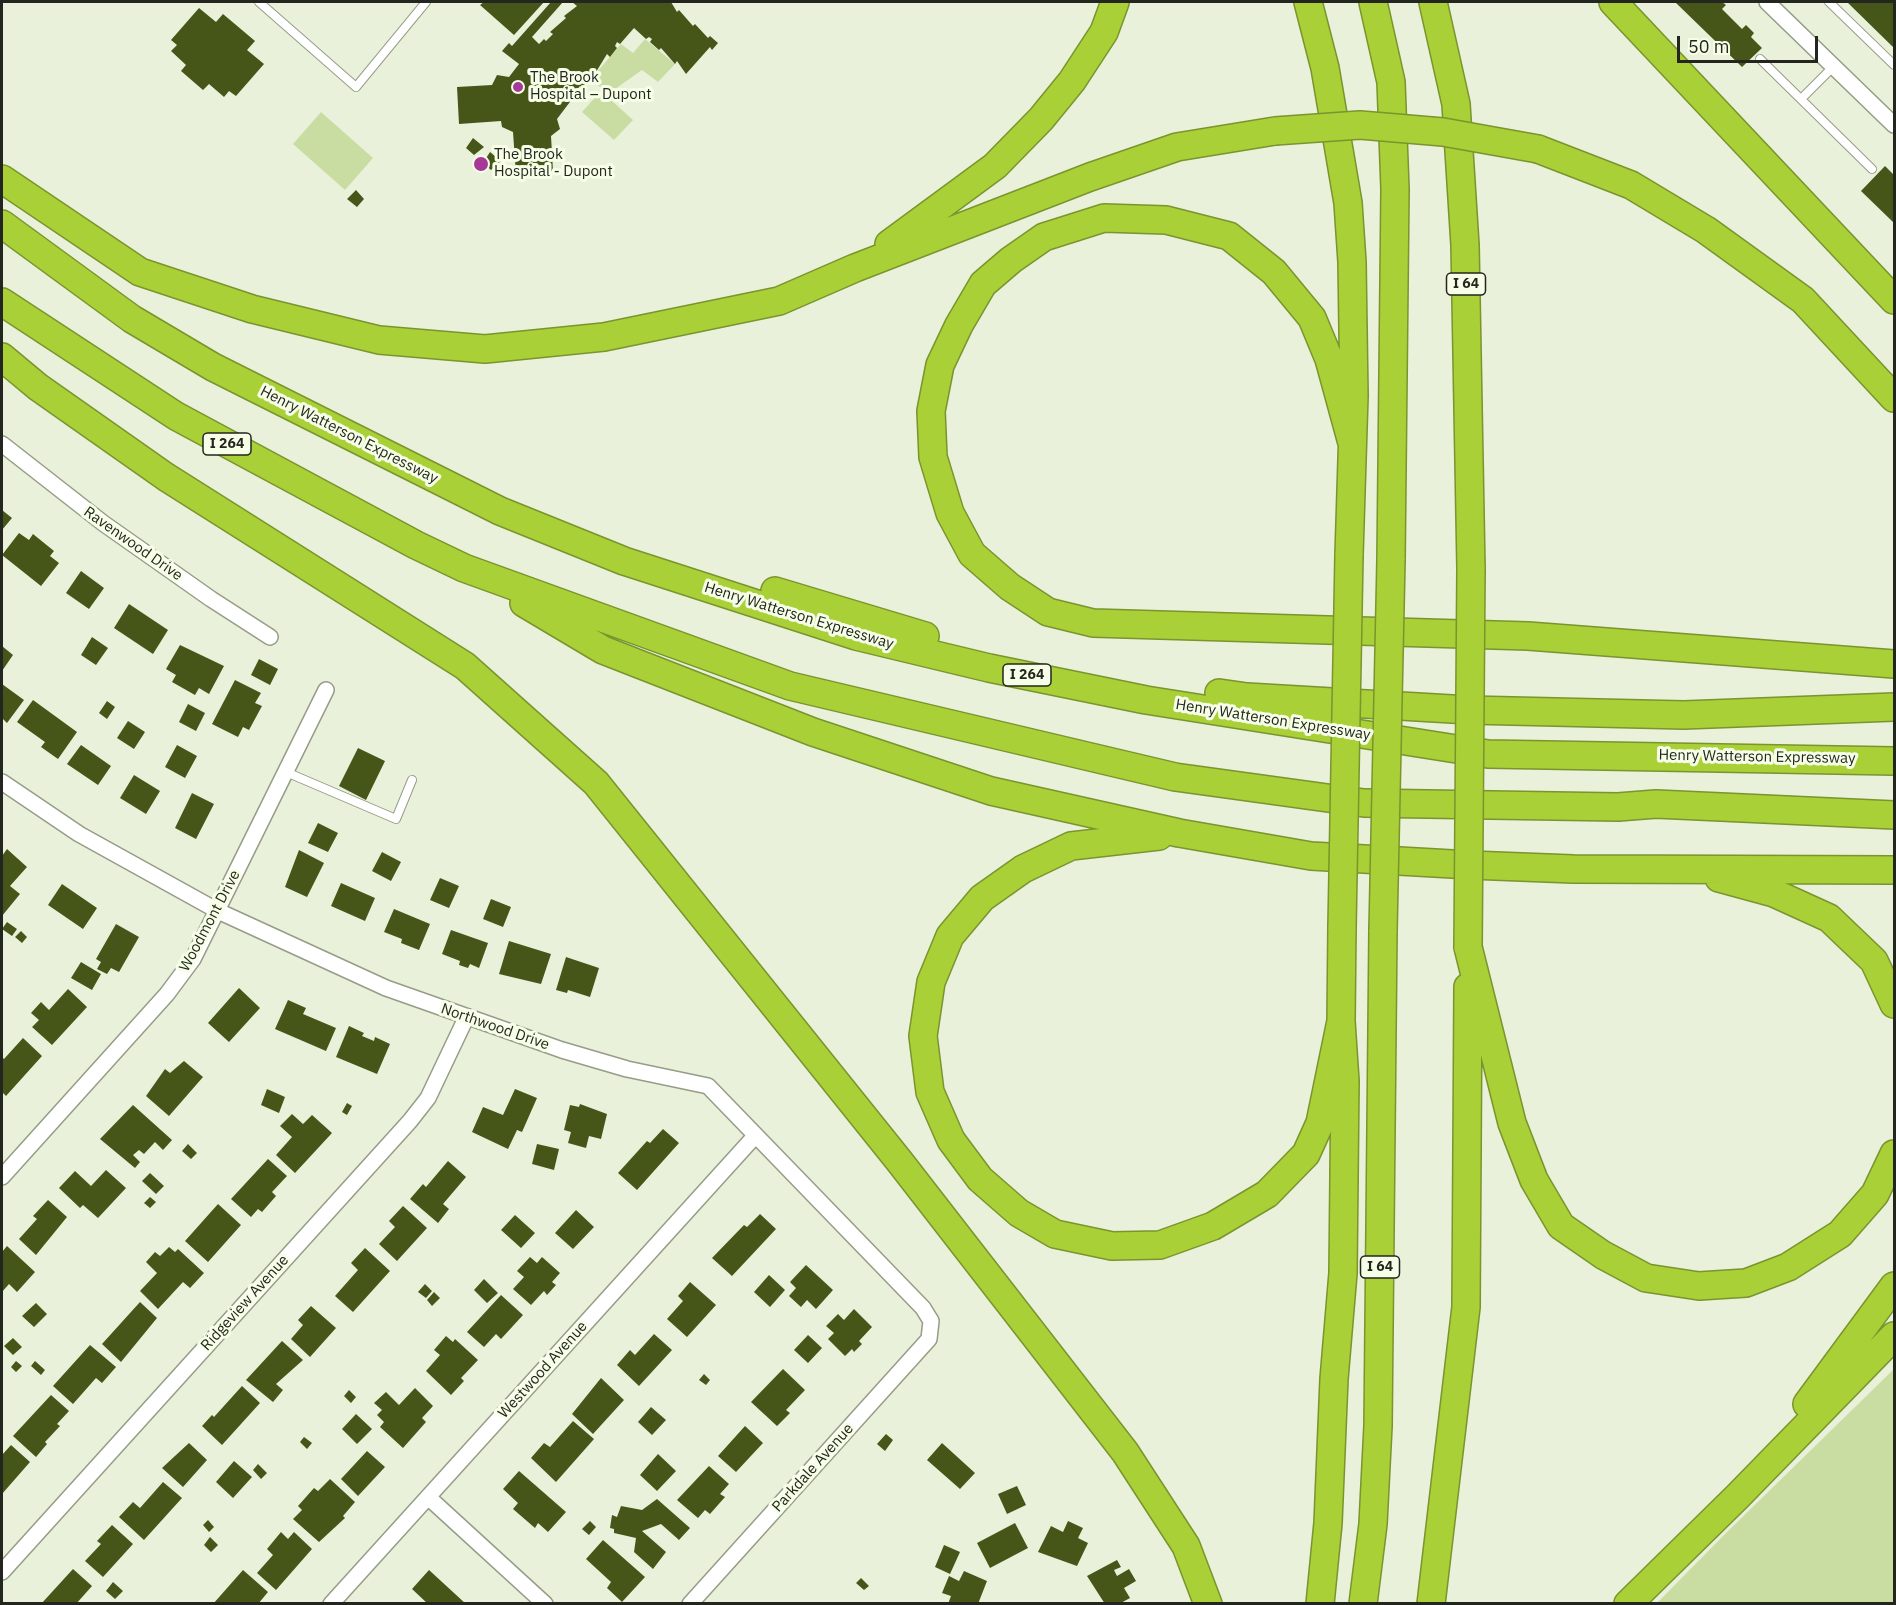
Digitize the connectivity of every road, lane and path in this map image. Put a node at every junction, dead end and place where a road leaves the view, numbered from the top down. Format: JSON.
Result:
{"nodes":[{"id":1,"x":259,"y":2,"type":"edge"},
{"id":2,"x":426,"y":2,"type":"edge"},
{"id":3,"x":1115,"y":2,"type":"edge"},
{"id":4,"x":1308,"y":2,"type":"edge"},
{"id":5,"x":1373,"y":2,"type":"edge"},
{"id":6,"x":1433,"y":2,"type":"edge"},
{"id":7,"x":1613,"y":2,"type":"edge"},
{"id":8,"x":1767,"y":2,"type":"edge"},
{"id":9,"x":1829,"y":2,"type":"edge"},
{"id":10,"x":1760,"y":58,"type":"dead end"},
{"id":11,"x":1894,"y":65,"type":"edge"},
{"id":12,"x":1834,"y":66,"type":"junction"},
{"id":13,"x":1801,"y":99,"type":"junction"},
{"id":14,"x":1894,"y":125,"type":"edge"},
{"id":15,"x":1872,"y":169,"type":"dead end"},
{"id":16,"x":2,"y":179,"type":"edge"},
{"id":17,"x":2,"y":224,"type":"edge"},
{"id":18,"x":855,"y":268,"type":"junction"},
{"id":19,"x":1894,"y":300,"type":"edge"},
{"id":20,"x":2,"y":302,"type":"edge"},
{"id":21,"x":2,"y":357,"type":"edge"},
{"id":22,"x":213,"y":366,"type":"junction"},
{"id":23,"x":1894,"y":398,"type":"edge"},
{"id":24,"x":1352,"y":443,"type":"junction"},
{"id":25,"x":2,"y":444,"type":"edge"},
{"id":26,"x":464,"y":568,"type":"junction"},
{"id":27,"x":270,"y":637,"type":"dead end"},
{"id":28,"x":1894,"y":663,"type":"edge"},
{"id":29,"x":326,"y":690,"type":"dead end"},
{"id":30,"x":1894,"y":707,"type":"edge"},
{"id":31,"x":1894,"y":761,"type":"edge"},
{"id":32,"x":286,"y":772,"type":"junction"},
{"id":33,"x":412,"y":780,"type":"dead end"},
{"id":34,"x":2,"y":782,"type":"edge"},
{"id":35,"x":1894,"y":815,"type":"edge"},
{"id":36,"x":1179,"y":833,"type":"junction"},
{"id":37,"x":1683,"y":869,"type":"junction"},
{"id":38,"x":1894,"y":870,"type":"edge"},
{"id":39,"x":218,"y":912,"type":"junction"},
{"id":40,"x":1468,"y":947,"type":"junction"},
{"id":41,"x":1894,"y":1004,"type":"edge"},
{"id":42,"x":466,"y":1018,"type":"junction"},
{"id":43,"x":1341,"y":1021,"type":"junction"},
{"id":44,"x":755,"y":1136,"type":"junction"},
{"id":45,"x":1894,"y":1154,"type":"edge"},
{"id":46,"x":2,"y":1177,"type":"edge"},
{"id":47,"x":1894,"y":1286,"type":"edge"},
{"id":48,"x":932,"y":1330,"type":"joint"},
{"id":49,"x":1894,"y":1336,"type":"edge"},
{"id":50,"x":1738,"y":1496,"type":"junction"},
{"id":51,"x":428,"y":1497,"type":"junction"},
{"id":52,"x":2,"y":1572,"type":"edge"},
{"id":53,"x":331,"y":1604,"type":"edge"},
{"id":54,"x":545,"y":1604,"type":"edge"},
{"id":55,"x":690,"y":1604,"type":"edge"},
{"id":56,"x":1208,"y":1604,"type":"edge"},
{"id":57,"x":1320,"y":1604,"type":"edge"},
{"id":58,"x":1363,"y":1604,"type":"edge"},
{"id":59,"x":1431,"y":1604,"type":"edge"},
{"id":60,"x":1628,"y":1604,"type":"edge"}],
"edges":[{"from":1,"to":2,"type":"lane"},
{"from":3,"to":18,"type":"highway"},
{"from":4,"to":24,"type":"highway"},
{"from":5,"to":58,"type":"highway","number":"I 64","bridge":true},
{"from":6,"to":40,"type":"highway","number":"I 64","bridge":true},
{"from":7,"to":19,"type":"highway"},
{"from":8,"to":12,"type":"street"},
{"from":9,"to":11,"type":"lane"},
{"from":10,"to":13,"type":"lane"},
{"from":12,"to":13,"type":"lane"},
{"from":12,"to":14,"type":"street"},
{"from":13,"to":15,"type":"lane"},
{"from":16,"to":18,"type":"highway"},
{"from":17,"to":22,"type":"highway","name":"Henry Watterson Expressway","number":"I 264"},
{"from":18,"to":23,"type":"highway","bridge":true},
{"from":20,"to":26,"type":"highway","number":"I 264"},
{"from":21,"to":56,"type":"highway"},
{"from":22,"to":30,"type":"highway"},
{"from":22,"to":31,"type":"highway","name":"Henry Watterson Expressway","number":"I 264"},
{"from":24,"to":28,"type":"highway"},
{"from":24,"to":43,"type":"highway","bridge":true},
{"from":25,"to":27,"type":"street","name":"Ravenwood Drive"},
{"from":26,"to":35,"type":"highway","number":"I 264"},
{"from":26,"to":36,"type":"highway"},
{"from":29,"to":32,"type":"street","name":"Woodmont Drive"},
{"from":32,"to":33,"type":"lane"},
{"from":32,"to":39,"type":"street","name":"Woodmont Drive"},
{"from":34,"to":39,"type":"street","name":"Northwood Drive"},
{"from":36,"to":37,"type":"highway"},
{"from":36,"to":43,"type":"highway"},
{"from":37,"to":38,"type":"highway"},
{"from":37,"to":41,"type":"highway"},
{"from":39,"to":42,"type":"street","name":"Northwood Drive"},
{"from":39,"to":46,"type":"street","name":"Woodmont Drive"},
{"from":40,"to":45,"type":"highway"},
{"from":40,"to":59,"type":"highway","number":"I 64"},
{"from":42,"to":44,"type":"street","name":"Northwood Drive"},
{"from":42,"to":52,"type":"street","name":"Ridgeview Avenue"},
{"from":43,"to":57,"type":"highway"},
{"from":44,"to":48,"type":"street","name":"Northwood Drive"},
{"from":44,"to":51,"type":"street","name":"Westwood Avenue"},
{"from":47,"to":50,"type":"highway"},
{"from":48,"to":55,"type":"street","name":"Parkdale Avenue"},
{"from":49,"to":50,"type":"highway"},
{"from":50,"to":60,"type":"highway"},
{"from":51,"to":53,"type":"street","name":"Westwood Avenue"},
{"from":51,"to":54,"type":"street"}]}
